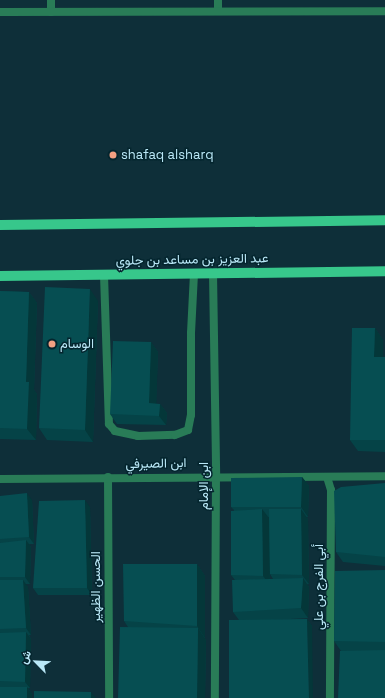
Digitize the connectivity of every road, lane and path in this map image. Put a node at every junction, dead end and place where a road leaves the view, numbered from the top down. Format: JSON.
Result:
{"nodes":[{"id":1,"x":51,"y":0,"type":"edge"},
{"id":2,"x":218,"y":0,"type":"edge"},
{"id":3,"x":385,"y":10,"type":"edge"},
{"id":4,"x":218,"y":11,"type":"junction"},
{"id":5,"x":0,"y":12,"type":"edge"},
{"id":6,"x":51,"y":12,"type":"junction"},
{"id":7,"x":385,"y":220,"type":"edge"},
{"id":8,"x":0,"y":225,"type":"edge"},
{"id":9,"x":385,"y":271,"type":"edge"},
{"id":10,"x":213,"y":273,"type":"junction"},
{"id":11,"x":194,"y":274,"type":"junction"},
{"id":12,"x":104,"y":275,"type":"junction"},
{"id":13,"x":0,"y":276,"type":"edge"},
{"id":14,"x":216,"y":475,"type":"junction"},
{"id":15,"x":385,"y":476,"type":"edge"},
{"id":16,"x":108,"y":477,"type":"junction"},
{"id":17,"x":327,"y":477,"type":"junction"},
{"id":18,"x":0,"y":479,"type":"edge"},
{"id":19,"x":109,"y":698,"type":"edge"},
{"id":20,"x":215,"y":698,"type":"edge"},
{"id":21,"x":330,"y":698,"type":"edge"}],
"edges":[{"from":1,"to":6,"type":"street"},
{"from":2,"to":4,"type":"street"},
{"from":3,"to":4,"type":"street"},
{"from":4,"to":6,"type":"street"},
{"from":5,"to":6,"type":"street"},
{"from":7,"to":8,"type":"main road"},
{"from":9,"to":10,"type":"main road","name":"عبد العزيز بن مساعد بن جلوي"},
{"from":10,"to":11,"type":"main road","name":"عبد العزيز بن مساعد بن جلوي"},
{"from":10,"to":14,"type":"street","name":"ابن الإمام"},
{"from":11,"to":12,"type":"main road","name":"عبد العزيز بن مساعد بن جلوي"},
{"from":11,"to":12,"type":"street"},
{"from":12,"to":13,"type":"main road","name":"عبد العزيز بن مساعد بن جلوي"},
{"from":14,"to":16,"type":"street","name":"ابن الصيرفي"},
{"from":14,"to":17,"type":"street","name":"ابن الصيرفي"},
{"from":14,"to":20,"type":"street","name":"ابن الإمام"},
{"from":15,"to":17,"type":"street","name":"ابن الصيرفي"},
{"from":16,"to":18,"type":"street","name":"ابن الصيرفي"},
{"from":16,"to":19,"type":"street","name":"الحسن الظهير"},
{"from":17,"to":21,"type":"street","name":"أبي الفرج بن علي"}]}
